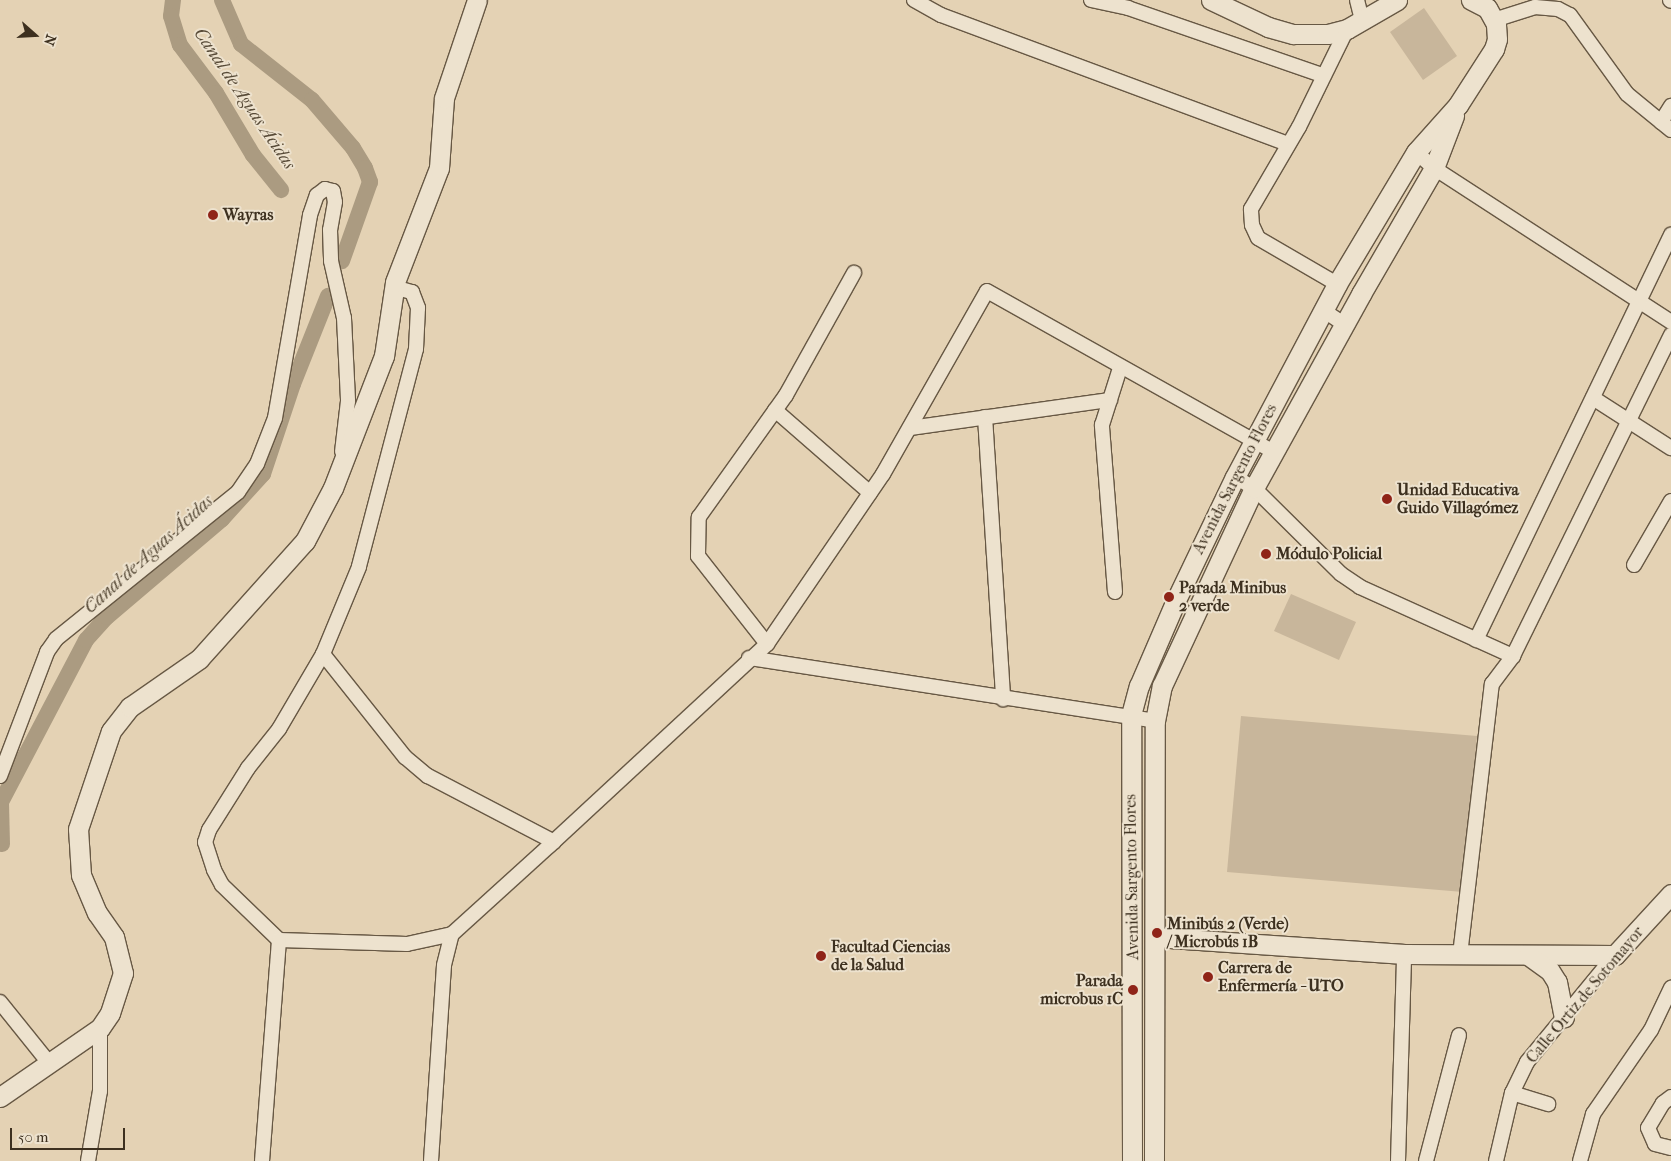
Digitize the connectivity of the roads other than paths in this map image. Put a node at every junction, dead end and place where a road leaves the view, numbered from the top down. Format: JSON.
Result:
{"nodes":[{"id":1,"x":477,"y":0,"type":"edge"},
{"id":2,"x":914,"y":0,"type":"edge"},
{"id":3,"x":1091,"y":0,"type":"edge"},
{"id":4,"x":1210,"y":0,"type":"edge"},
{"id":5,"x":1357,"y":0,"type":"edge"},
{"id":6,"x":1471,"y":0,"type":"edge"},
{"id":7,"x":1524,"y":0,"type":"edge"},
{"id":8,"x":1390,"y":2,"type":"edge"},
{"id":9,"x":1562,"y":5,"type":"edge"},
{"id":10,"x":1515,"y":11,"type":"junction"},
{"id":11,"x":1494,"y":20,"type":"junction"},
{"id":12,"x":1355,"y":24,"type":"junction"},
{"id":13,"x":1324,"y":76,"type":"junction"},
{"id":14,"x":1458,"y":105,"type":"junction"},
{"id":15,"x":1671,"y":106,"type":"edge"},
{"id":16,"x":1666,"y":126,"type":"edge"},
{"id":17,"x":1287,"y":144,"type":"junction"},
{"id":18,"x":1416,"y":152,"type":"junction"},
{"id":19,"x":1434,"y":168,"type":"junction"},
{"id":20,"x":1671,"y":234,"type":"edge"},
{"id":21,"x":854,"y":273,"type":"dead end"},
{"id":22,"x":1337,"y":284,"type":"junction"},
{"id":23,"x":394,"y":287,"type":"junction"},
{"id":24,"x":1638,"y":301,"type":"junction"},
{"id":25,"x":1323,"y":310,"type":"junction"},
{"id":26,"x":1671,"y":322,"type":"edge"},
{"id":27,"x":1344,"y":324,"type":"junction"},
{"id":28,"x":1671,"y":335,"type":"edge"},
{"id":29,"x":1120,"y":368,"type":"junction"},
{"id":30,"x":1594,"y":398,"type":"junction"},
{"id":31,"x":1110,"y":400,"type":"junction"},
{"id":32,"x":775,"y":410,"type":"junction"},
{"id":33,"x":985,"y":417,"type":"junction"},
{"id":34,"x":1629,"y":421,"type":"junction"},
{"id":35,"x":910,"y":428,"type":"junction"},
{"id":36,"x":1255,"y":439,"type":"junction"},
{"id":37,"x":1671,"y":448,"type":"edge"},
{"id":38,"x":1274,"y":452,"type":"junction"},
{"id":39,"x":340,"y":470,"type":"junction"},
{"id":40,"x":1235,"y":477,"type":"junction"},
{"id":41,"x":1254,"y":488,"type":"junction"},
{"id":42,"x":870,"y":493,"type":"junction"},
{"id":43,"x":1671,"y":501,"type":"edge"},
{"id":44,"x":1634,"y":566,"type":"dead end"},
{"id":45,"x":1115,"y":592,"type":"dead end"},
{"id":46,"x":1476,"y":640,"type":"junction"},
{"id":47,"x":767,"y":644,"type":"junction"},
{"id":48,"x":323,"y":654,"type":"junction"},
{"id":49,"x":1513,"y":656,"type":"junction"},
{"id":50,"x":749,"y":658,"type":"junction"},
{"id":51,"x":1004,"y":699,"type":"junction"},
{"id":52,"x":1131,"y":715,"type":"junction"},
{"id":53,"x":1155,"y":721,"type":"junction"},
{"id":54,"x":0,"y":776,"type":"edge"},
{"id":55,"x":554,"y":842,"type":"junction"},
{"id":56,"x":1671,"y":894,"type":"edge"},
{"id":57,"x":452,"y":934,"type":"junction"},
{"id":58,"x":1155,"y":937,"type":"junction"},
{"id":59,"x":279,"y":940,"type":"junction"},
{"id":60,"x":1404,"y":954,"type":"junction"},
{"id":61,"x":1460,"y":955,"type":"junction"},
{"id":62,"x":1528,"y":955,"type":"junction"},
{"id":63,"x":1615,"y":955,"type":"junction"},
{"id":64,"x":1671,"y":988,"type":"edge"},
{"id":65,"x":1133,"y":990,"type":"junction"},
{"id":66,"x":1154,"y":990,"type":"junction"},
{"id":67,"x":0,"y":1002,"type":"edge"},
{"id":68,"x":1564,"y":1017,"type":"junction"},
{"id":69,"x":100,"y":1028,"type":"junction"},
{"id":70,"x":1458,"y":1035,"type":"dead end"},
{"id":71,"x":49,"y":1063,"type":"junction"},
{"id":72,"x":1512,"y":1094,"type":"junction"},
{"id":73,"x":0,"y":1097,"type":"edge"},
{"id":74,"x":1671,"y":1097,"type":"edge"},
{"id":75,"x":1548,"y":1104,"type":"dead end"},
{"id":76,"x":1671,"y":1148,"type":"edge"},
{"id":77,"x":88,"y":1161,"type":"edge"},
{"id":78,"x":262,"y":1161,"type":"edge"},
{"id":79,"x":431,"y":1161,"type":"edge"},
{"id":80,"x":1132,"y":1161,"type":"edge"},
{"id":81,"x":1154,"y":1161,"type":"edge"},
{"id":82,"x":1398,"y":1161,"type":"edge"},
{"id":83,"x":1426,"y":1161,"type":"edge"},
{"id":84,"x":1496,"y":1161,"type":"edge"},
{"id":85,"x":1580,"y":1161,"type":"edge"}],
"edges":[{"from":1,"to":23,"type":"street"},
{"from":2,"to":17,"type":"street"},
{"from":3,"to":13,"type":"street"},
{"from":4,"to":12,"type":"street"},
{"from":5,"to":12,"type":"street"},
{"from":6,"to":11,"type":"street"},
{"from":7,"to":10,"type":"street"},
{"from":8,"to":12,"type":"street"},
{"from":9,"to":10,"type":"street"},
{"from":9,"to":16,"type":"street"},
{"from":10,"to":11,"type":"street"},
{"from":11,"to":14,"type":"street"},
{"from":12,"to":13,"type":"street"},
{"from":13,"to":17,"type":"street"},
{"from":14,"to":18,"type":"street","name":"Avenida Sargento Flores"},
{"from":14,"to":19,"type":"street","name":"Avenida Sargento Flores"},
{"from":15,"to":16,"type":"street"},
{"from":17,"to":22,"type":"street"},
{"from":18,"to":19,"type":"street"},
{"from":18,"to":22,"type":"street","name":"Avenida Sargento Flores"},
{"from":19,"to":24,"type":"street"},
{"from":19,"to":27,"type":"street","name":"Avenida Sargento Flores"},
{"from":20,"to":24,"type":"street"},
{"from":21,"to":32,"type":"street"},
{"from":22,"to":25,"type":"street","name":"Avenida Sargento Flores"},
{"from":23,"to":39,"type":"street"},
{"from":23,"to":48,"type":"street"},
{"from":24,"to":26,"type":"street"},
{"from":24,"to":30,"type":"street"},
{"from":25,"to":27,"type":"street"},
{"from":25,"to":36,"type":"street","name":"Avenida Sargento Flores"},
{"from":27,"to":38,"type":"street","name":"Avenida Sargento Flores"},
{"from":28,"to":34,"type":"street"},
{"from":29,"to":31,"type":"street"},
{"from":29,"to":35,"type":"street"},
{"from":29,"to":36,"type":"street"},
{"from":30,"to":34,"type":"street"},
{"from":30,"to":46,"type":"street"},
{"from":31,"to":33,"type":"street"},
{"from":31,"to":45,"type":"street"},
{"from":32,"to":42,"type":"street"},
{"from":32,"to":47,"type":"street"},
{"from":33,"to":35,"type":"street"},
{"from":33,"to":51,"type":"street"},
{"from":34,"to":37,"type":"street"},
{"from":34,"to":49,"type":"street"},
{"from":35,"to":42,"type":"street"},
{"from":36,"to":38,"type":"street"},
{"from":36,"to":40,"type":"street","name":"Avenida Sargento Flores"},
{"from":38,"to":41,"type":"street","name":"Avenida Sargento Flores"},
{"from":39,"to":54,"type":"street"},
{"from":39,"to":69,"type":"street"},
{"from":40,"to":41,"type":"street"},
{"from":40,"to":52,"type":"street","name":"Avenida Sargento Flores"},
{"from":41,"to":46,"type":"street"},
{"from":41,"to":53,"type":"street","name":"Avenida Sargento Flores"},
{"from":42,"to":47,"type":"street"},
{"from":43,"to":44,"type":"street"},
{"from":46,"to":49,"type":"street"},
{"from":47,"to":50,"type":"street"},
{"from":48,"to":55,"type":"street"},
{"from":48,"to":59,"type":"street"},
{"from":49,"to":61,"type":"street"},
{"from":50,"to":51,"type":"street"},
{"from":50,"to":55,"type":"street"},
{"from":51,"to":52,"type":"street"},
{"from":52,"to":53,"type":"street"},
{"from":52,"to":65,"type":"street","name":"Avenida Sargento Flores"},
{"from":53,"to":58,"type":"street","name":"Avenida Sargento Flores"},
{"from":55,"to":57,"type":"street"},
{"from":56,"to":63,"type":"street","name":"Calle Ortiz de Sotomayor"},
{"from":57,"to":59,"type":"street"},
{"from":57,"to":79,"type":"street"},
{"from":58,"to":60,"type":"street"},
{"from":58,"to":66,"type":"street","name":"Avenida Sargento Flores"},
{"from":59,"to":78,"type":"street"},
{"from":60,"to":61,"type":"street"},
{"from":60,"to":82,"type":"street"},
{"from":61,"to":62,"type":"street"},
{"from":62,"to":63,"type":"street"},
{"from":62,"to":68,"type":"street"},
{"from":63,"to":68,"type":"street","name":"Calle Ortiz de Sotomayor"},
{"from":64,"to":85,"type":"street"},
{"from":65,"to":66,"type":"street"},
{"from":65,"to":80,"type":"street","name":"Avenida Sargento Flores"},
{"from":66,"to":81,"type":"street","name":"Avenida Sargento Flores"},
{"from":67,"to":71,"type":"street"},
{"from":68,"to":72,"type":"street","name":"Calle Ortiz de Sotomayor"},
{"from":69,"to":71,"type":"street"},
{"from":69,"to":77,"type":"street"},
{"from":70,"to":83,"type":"street"},
{"from":71,"to":73,"type":"street"},
{"from":72,"to":75,"type":"street"},
{"from":72,"to":84,"type":"street","name":"Calle Ortiz de Sotomayor"},
{"from":74,"to":76,"type":"street"}]}
